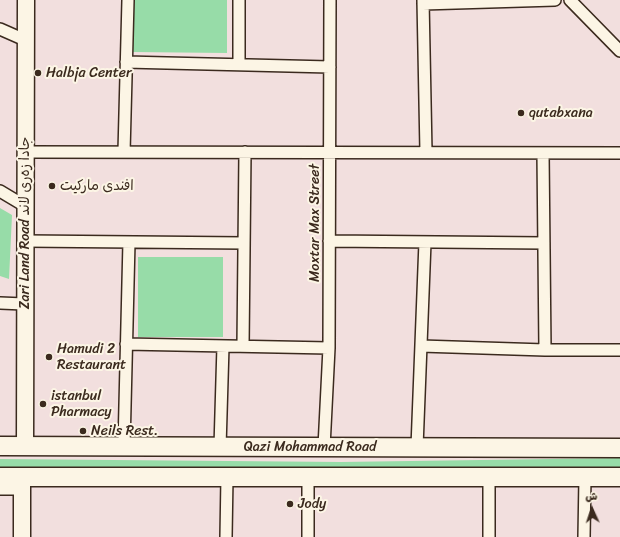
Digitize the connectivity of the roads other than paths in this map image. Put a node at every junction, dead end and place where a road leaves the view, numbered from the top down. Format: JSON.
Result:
{"nodes":[{"id":1,"x":26,"y":0,"type":"edge"},
{"id":2,"x":128,"y":0,"type":"edge"},
{"id":3,"x":239,"y":0,"type":"edge"},
{"id":4,"x":330,"y":0,"type":"edge"},
{"id":5,"x":555,"y":0,"type":"edge"},
{"id":6,"x":570,"y":0,"type":"edge"},
{"id":7,"x":423,"y":2,"type":"edge"},
{"id":8,"x":0,"y":29,"type":"edge"},
{"id":9,"x":26,"y":40,"type":"junction"},
{"id":10,"x":620,"y":51,"type":"edge"},
{"id":11,"x":126,"y":62,"type":"junction"},
{"id":12,"x":239,"y":64,"type":"junction"},
{"id":13,"x":330,"y":67,"type":"junction"},
{"id":14,"x":25,"y":152,"type":"junction"},
{"id":15,"x":124,"y":152,"type":"junction"},
{"id":16,"x":245,"y":152,"type":"junction"},
{"id":17,"x":330,"y":152,"type":"junction"},
{"id":18,"x":426,"y":152,"type":"junction"},
{"id":19,"x":543,"y":153,"type":"junction"},
{"id":20,"x":620,"y":153,"type":"edge"},
{"id":21,"x":0,"y":191,"type":"edge"},
{"id":22,"x":25,"y":206,"type":"junction"},
{"id":23,"x":25,"y":241,"type":"junction"},
{"id":24,"x":330,"y":241,"type":"junction"},
{"id":25,"x":129,"y":242,"type":"junction"},
{"id":26,"x":425,"y":242,"type":"junction"},
{"id":27,"x":244,"y":243,"type":"junction"},
{"id":28,"x":544,"y":243,"type":"junction"},
{"id":29,"x":0,"y":303,"type":"edge"},
{"id":30,"x":24,"y":304,"type":"junction"},
{"id":31,"x":126,"y":344,"type":"junction"},
{"id":32,"x":222,"y":346,"type":"junction"},
{"id":33,"x":243,"y":346,"type":"junction"},
{"id":34,"x":421,"y":346,"type":"junction"},
{"id":35,"x":329,"y":348,"type":"junction"},
{"id":36,"x":545,"y":350,"type":"junction"},
{"id":37,"x":620,"y":350,"type":"edge"},
{"id":38,"x":0,"y":446,"type":"edge"},
{"id":39,"x":25,"y":446,"type":"junction"},
{"id":40,"x":124,"y":446,"type":"junction"},
{"id":41,"x":220,"y":446,"type":"junction"},
{"id":42,"x":324,"y":447,"type":"junction"},
{"id":43,"x":417,"y":447,"type":"junction"},
{"id":44,"x":620,"y":448,"type":"edge"},
{"id":45,"x":0,"y":477,"type":"edge"},
{"id":46,"x":227,"y":477,"type":"junction"},
{"id":47,"x":308,"y":477,"type":"junction"},
{"id":48,"x":489,"y":477,"type":"junction"},
{"id":49,"x":585,"y":477,"type":"junction"},
{"id":50,"x":620,"y":477,"type":"edge"},
{"id":51,"x":22,"y":483,"type":"junction"},
{"id":52,"x":0,"y":489,"type":"edge"},
{"id":53,"x":22,"y":537,"type":"edge"},
{"id":54,"x":226,"y":537,"type":"edge"},
{"id":55,"x":308,"y":537,"type":"edge"},
{"id":56,"x":489,"y":537,"type":"edge"},
{"id":57,"x":584,"y":537,"type":"edge"}],
"edges":[{"from":1,"to":9,"type":"street","name":"Zari Land Road جادا زەری لاند"},
{"from":2,"to":11,"type":"street"},
{"from":3,"to":12,"type":"street"},
{"from":4,"to":13,"type":"street","name":"Moxtar Max Street"},
{"from":5,"to":7,"type":"street"},
{"from":6,"to":10,"type":"street"},
{"from":7,"to":18,"type":"street"},
{"from":8,"to":9,"type":"street"},
{"from":9,"to":14,"type":"street","name":"Zari Land Road جادا زەری لاند"},
{"from":11,"to":12,"type":"street"},
{"from":11,"to":15,"type":"street"},
{"from":12,"to":13,"type":"street"},
{"from":13,"to":17,"type":"street","name":"Moxtar Max Street"},
{"from":14,"to":15,"type":"street"},
{"from":14,"to":22,"type":"street","name":"Zari Land Road جادا زەری لاند"},
{"from":15,"to":16,"type":"street"},
{"from":16,"to":17,"type":"street"},
{"from":16,"to":27,"type":"street"},
{"from":17,"to":18,"type":"street"},
{"from":17,"to":24,"type":"street","name":"Moxtar Max Street"},
{"from":18,"to":19,"type":"street"},
{"from":19,"to":20,"type":"street"},
{"from":19,"to":28,"type":"street"},
{"from":21,"to":22,"type":"street"},
{"from":22,"to":23,"type":"street","name":"Zari Land Road جادا زەری لاند"},
{"from":23,"to":25,"type":"street"},
{"from":23,"to":30,"type":"street","name":"Zari Land Road جادا زەری لاند"},
{"from":24,"to":26,"type":"street"},
{"from":24,"to":35,"type":"street","name":"Moxtar Max Street"},
{"from":25,"to":27,"type":"street"},
{"from":25,"to":31,"type":"street"},
{"from":26,"to":28,"type":"street"},
{"from":26,"to":34,"type":"street"},
{"from":27,"to":33,"type":"street"},
{"from":28,"to":36,"type":"street"},
{"from":29,"to":30,"type":"street"},
{"from":30,"to":39,"type":"street","name":"Zari Land Road جادا زەری لاند"},
{"from":31,"to":32,"type":"street"},
{"from":31,"to":40,"type":"street"},
{"from":32,"to":33,"type":"street"},
{"from":32,"to":41,"type":"street"},
{"from":33,"to":35,"type":"street"},
{"from":34,"to":36,"type":"street"},
{"from":34,"to":43,"type":"street"},
{"from":35,"to":42,"type":"street","name":"Moxtar Max Street"},
{"from":36,"to":37,"type":"street"},
{"from":38,"to":39,"type":"main road","name":"Qazi Mohammad Road"},
{"from":39,"to":40,"type":"main road","name":"Qazi Mohammad Road"},
{"from":40,"to":41,"type":"main road","name":"Qazi Mohammad Road"},
{"from":41,"to":42,"type":"main road","name":"Qazi Mohammad Road"},
{"from":42,"to":43,"type":"main road","name":"Qazi Mohammad Road"},
{"from":43,"to":44,"type":"main road","name":"Qazi Mohammad Road"},
{"from":45,"to":51,"type":"main road"},
{"from":46,"to":47,"type":"main road"},
{"from":46,"to":51,"type":"main road"},
{"from":46,"to":54,"type":"street"},
{"from":47,"to":48,"type":"main road"},
{"from":47,"to":55,"type":"street"},
{"from":48,"to":49,"type":"main road"},
{"from":48,"to":56,"type":"street"},
{"from":49,"to":50,"type":"main road"},
{"from":49,"to":57,"type":"street"},
{"from":51,"to":52,"type":"street"},
{"from":51,"to":53,"type":"street"}]}
